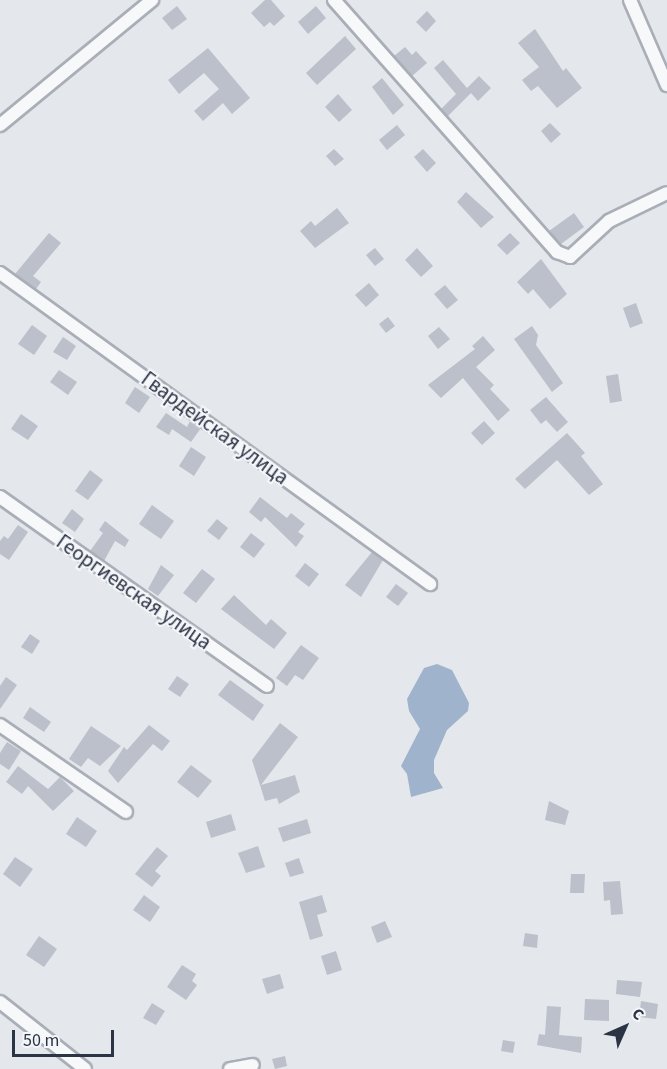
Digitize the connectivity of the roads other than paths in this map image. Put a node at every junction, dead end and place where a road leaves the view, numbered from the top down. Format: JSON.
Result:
{"nodes":[{"id":1,"x":152,"y":0,"type":"edge"},
{"id":2,"x":334,"y":0,"type":"edge"},
{"id":3,"x":630,"y":0,"type":"edge"},
{"id":4,"x":667,"y":85,"type":"edge"},
{"id":5,"x":0,"y":125,"type":"edge"},
{"id":6,"x":667,"y":194,"type":"edge"},
{"id":7,"x":0,"y":273,"type":"edge"},
{"id":8,"x":0,"y":497,"type":"edge"},
{"id":9,"x":430,"y":584,"type":"dead end"},
{"id":10,"x":267,"y":686,"type":"dead end"},
{"id":11,"x":0,"y":725,"type":"edge"},
{"id":12,"x":126,"y":812,"type":"dead end"},
{"id":13,"x":0,"y":1002,"type":"edge"},
{"id":14,"x":253,"y":1065,"type":"dead end"},
{"id":15,"x":85,"y":1069,"type":"edge"},
{"id":16,"x":230,"y":1069,"type":"edge"}],
"edges":[{"from":1,"to":5,"type":"street"},
{"from":2,"to":6,"type":"street"},
{"from":3,"to":4,"type":"street"},
{"from":7,"to":9,"type":"street","name":"Гвардейская улица"},
{"from":8,"to":10,"type":"street","name":"Георгиевская улица"},
{"from":11,"to":12,"type":"street"},
{"from":13,"to":15,"type":"street"},
{"from":14,"to":16,"type":"street"}]}
